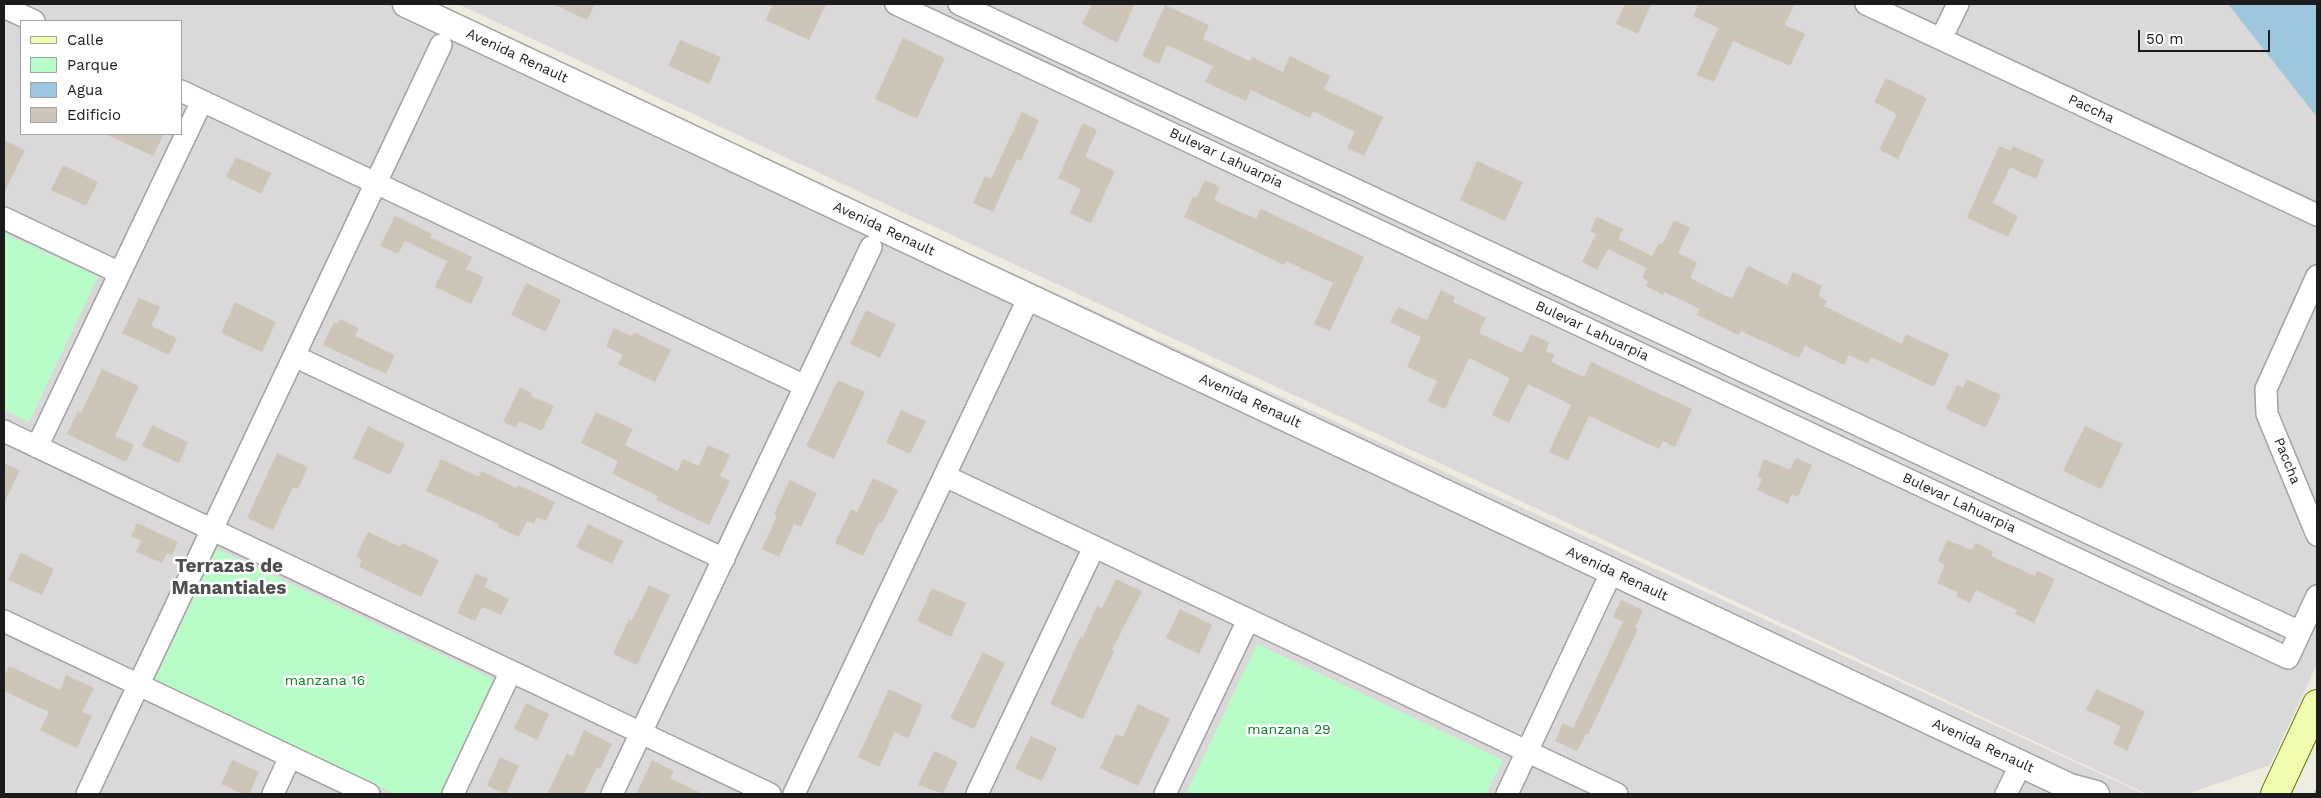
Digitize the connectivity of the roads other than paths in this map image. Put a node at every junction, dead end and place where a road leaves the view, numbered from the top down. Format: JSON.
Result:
{"nodes":[{"id":1,"x":406,"y":4,"type":"edge"},
{"id":2,"x":896,"y":4,"type":"edge"},
{"id":3,"x":959,"y":4,"type":"edge"},
{"id":4,"x":1866,"y":4,"type":"edge"},
{"id":5,"x":1958,"y":4,"type":"edge"},
{"id":6,"x":4,"y":7,"type":"edge"},
{"id":7,"x":32,"y":20,"type":"edge"},
{"id":8,"x":1941,"y":39,"type":"junction"},
{"id":9,"x":441,"y":45,"type":"dead end"},
{"id":10,"x":182,"y":91,"type":"edge"},
{"id":11,"x":202,"y":101,"type":"junction"},
{"id":12,"x":376,"y":183,"type":"junction"},
{"id":13,"x":2317,"y":215,"type":"edge"},
{"id":14,"x":4,"y":218,"type":"edge"},
{"id":15,"x":871,"y":247,"type":"dead end"},
{"id":16,"x":120,"y":273,"type":"junction"},
{"id":17,"x":2317,"y":276,"type":"edge"},
{"id":18,"x":1029,"y":297,"type":"junction"},
{"id":19,"x":294,"y":356,"type":"junction"},
{"id":20,"x":805,"y":386,"type":"junction"},
{"id":21,"x":4,"y":431,"type":"edge"},
{"id":22,"x":37,"y":447,"type":"junction"},
{"id":23,"x":944,"y":476,"type":"junction"},
{"id":24,"x":212,"y":530,"type":"junction"},
{"id":25,"x":2317,"y":535,"type":"edge"},
{"id":26,"x":1094,"y":547,"type":"junction"},
{"id":27,"x":724,"y":559,"type":"junction"},
{"id":28,"x":1612,"y":571,"type":"junction"},
{"id":29,"x":2317,"y":596,"type":"edge"},
{"id":30,"x":1248,"y":620,"type":"junction"},
{"id":31,"x":4,"y":621,"type":"edge"},
{"id":32,"x":2300,"y":632,"type":"junction"},
{"id":33,"x":511,"y":671,"type":"junction"},
{"id":34,"x":138,"y":685,"type":"junction"},
{"id":35,"x":2317,"y":704,"type":"edge"},
{"id":36,"x":641,"y":733,"type":"junction"},
{"id":37,"x":1527,"y":752,"type":"junction"},
{"id":38,"x":290,"y":757,"type":"junction"},
{"id":39,"x":2021,"y":764,"type":"junction"},
{"id":40,"x":2274,"y":789,"type":"edge"},
{"id":41,"x":2075,"y":791,"type":"edge"},
{"id":42,"x":86,"y":794,"type":"edge"},
{"id":43,"x":273,"y":794,"type":"edge"},
{"id":44,"x":369,"y":794,"type":"edge"},
{"id":45,"x":453,"y":794,"type":"edge"},
{"id":46,"x":612,"y":794,"type":"edge"},
{"id":47,"x":770,"y":794,"type":"edge"},
{"id":48,"x":794,"y":794,"type":"edge"},
{"id":49,"x":976,"y":794,"type":"edge"},
{"id":50,"x":1164,"y":794,"type":"edge"},
{"id":51,"x":1507,"y":794,"type":"edge"},
{"id":52,"x":1617,"y":794,"type":"edge"},
{"id":53,"x":2006,"y":794,"type":"edge"},
{"id":54,"x":2096,"y":794,"type":"edge"}],
"edges":[{"from":1,"to":18,"type":"street","name":"Avenida Renault"},
{"from":2,"to":32,"type":"street","name":"Bulevar Lahuarpia"},
{"from":3,"to":32,"type":"street"},
{"from":4,"to":8,"type":"street","name":"Paccha"},
{"from":5,"to":8,"type":"street"},
{"from":6,"to":7,"type":"street"},
{"from":8,"to":13,"type":"street","name":"Paccha"},
{"from":9,"to":12,"type":"street"},
{"from":10,"to":11,"type":"street"},
{"from":11,"to":12,"type":"street"},
{"from":11,"to":16,"type":"street"},
{"from":12,"to":19,"type":"street"},
{"from":12,"to":20,"type":"street"},
{"from":14,"to":16,"type":"street"},
{"from":15,"to":20,"type":"street"},
{"from":16,"to":22,"type":"street"},
{"from":17,"to":25,"type":"street","name":"Paccha"},
{"from":18,"to":23,"type":"street"},
{"from":18,"to":28,"type":"street","name":"Avenida Renault"},
{"from":19,"to":24,"type":"street"},
{"from":19,"to":27,"type":"street"},
{"from":20,"to":27,"type":"street"},
{"from":21,"to":22,"type":"street"},
{"from":22,"to":24,"type":"street"},
{"from":23,"to":26,"type":"street"},
{"from":23,"to":48,"type":"street"},
{"from":24,"to":33,"type":"street"},
{"from":24,"to":34,"type":"street"},
{"from":26,"to":30,"type":"street"},
{"from":26,"to":49,"type":"street"},
{"from":27,"to":36,"type":"street"},
{"from":28,"to":37,"type":"street"},
{"from":28,"to":39,"type":"street","name":"Avenida Renault"},
{"from":29,"to":32,"type":"street"},
{"from":30,"to":37,"type":"street"},
{"from":30,"to":50,"type":"street"},
{"from":31,"to":34,"type":"street"},
{"from":33,"to":36,"type":"street"},
{"from":33,"to":45,"type":"street"},
{"from":34,"to":38,"type":"street"},
{"from":34,"to":42,"type":"street"},
{"from":35,"to":40,"type":"main road"},
{"from":36,"to":46,"type":"street"},
{"from":36,"to":47,"type":"street"},
{"from":37,"to":51,"type":"street"},
{"from":37,"to":52,"type":"street"},
{"from":38,"to":43,"type":"street"},
{"from":38,"to":44,"type":"street"},
{"from":39,"to":41,"type":"street","name":"Avenida Renault"},
{"from":39,"to":53,"type":"street"},
{"from":41,"to":54,"type":"street","name":"Avenida Renault"}]}
